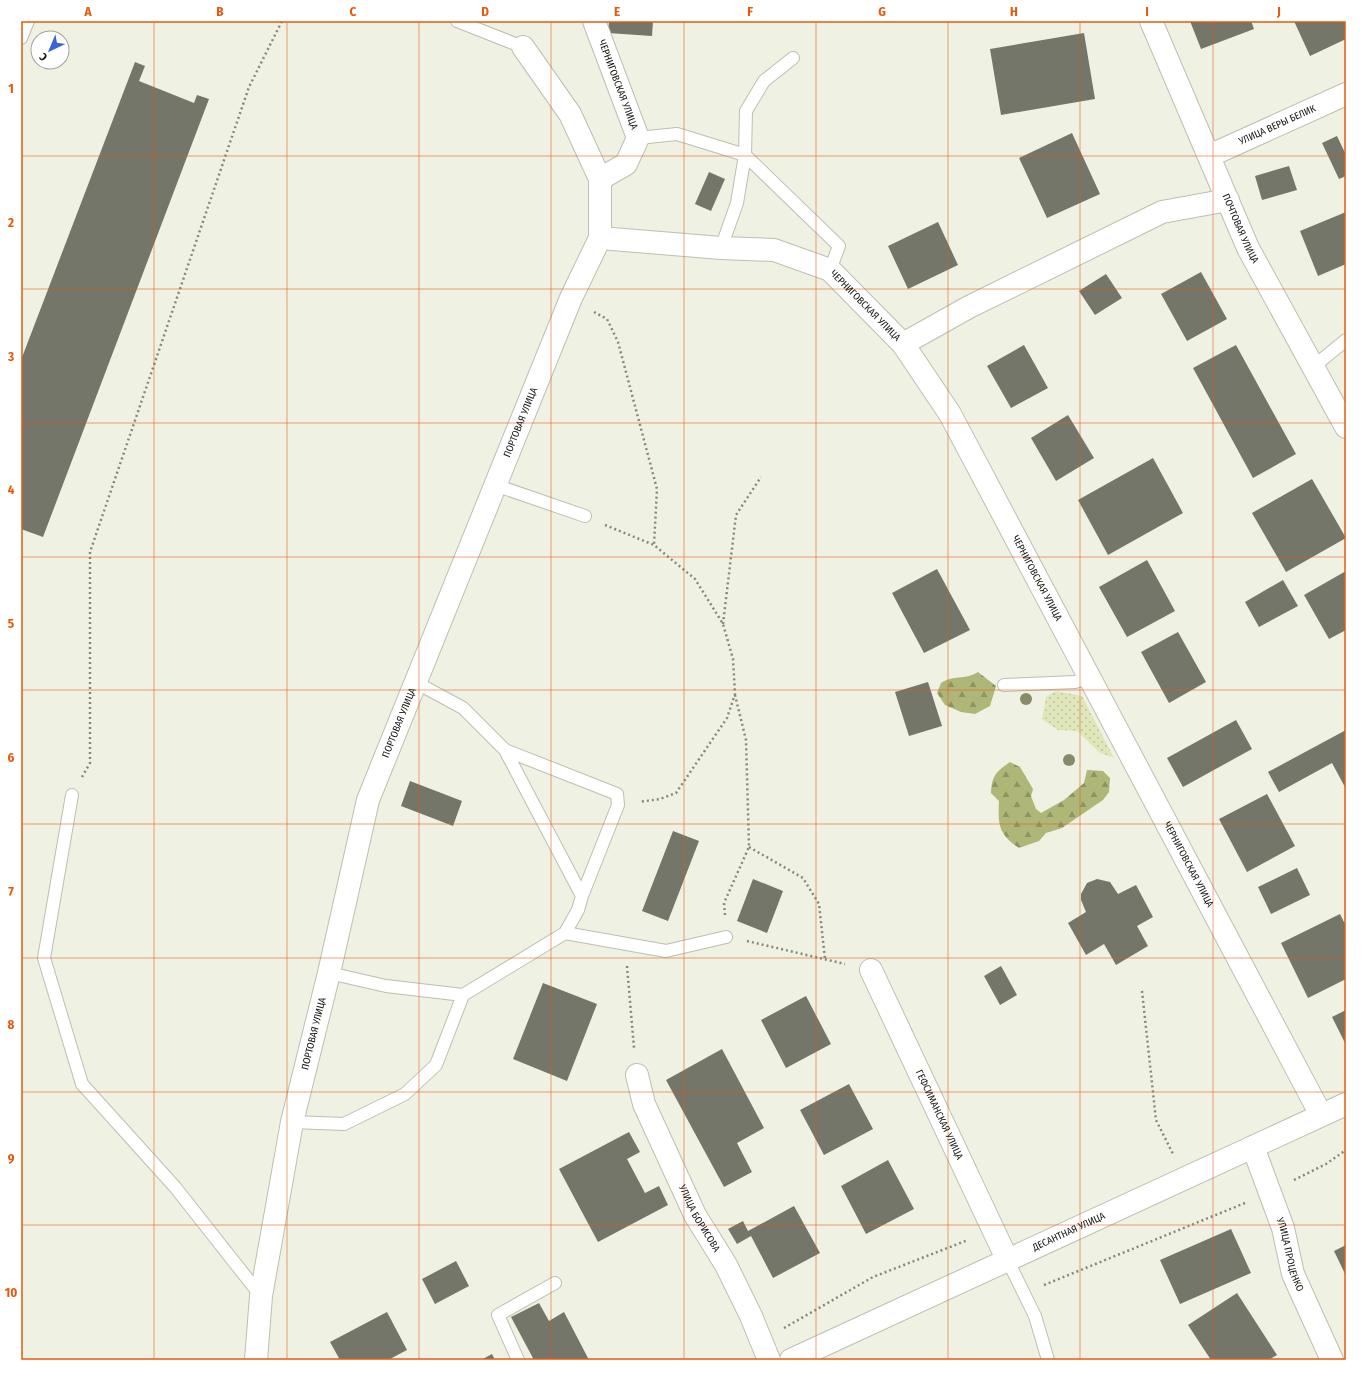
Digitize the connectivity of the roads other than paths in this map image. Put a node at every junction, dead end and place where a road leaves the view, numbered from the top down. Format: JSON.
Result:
{"nodes":[{"id":1,"x":28,"y":21,"type":"edge"},
{"id":2,"x":456,"y":21,"type":"edge"},
{"id":3,"x":594,"y":21,"type":"edge"},
{"id":4,"x":1151,"y":21,"type":"edge"},
{"id":5,"x":21,"y":38,"type":"edge"},
{"id":6,"x":523,"y":47,"type":"joint"},
{"id":7,"x":793,"y":58,"type":"dead end"},
{"id":8,"x":1346,"y":94,"type":"edge"},
{"id":9,"x":638,"y":138,"type":"junction"},
{"id":10,"x":745,"y":155,"type":"junction"},
{"id":11,"x":1209,"y":156,"type":"junction"},
{"id":12,"x":600,"y":180,"type":"junction"},
{"id":13,"x":1228,"y":200,"type":"junction"},
{"id":14,"x":600,"y":238,"type":"junction"},
{"id":15,"x":721,"y":248,"type":"junction"},
{"id":16,"x":830,"y":270,"type":"junction"},
{"id":17,"x":1346,"y":340,"type":"edge"},
{"id":18,"x":903,"y":344,"type":"junction"},
{"id":19,"x":1313,"y":367,"type":"junction"},
{"id":20,"x":1346,"y":427,"type":"edge"},
{"id":21,"x":495,"y":485,"type":"junction"},
{"id":22,"x":585,"y":516,"type":"road end"},
{"id":23,"x":1090,"y":677,"type":"junction"},
{"id":24,"x":415,"y":682,"type":"junction"},
{"id":25,"x":1004,"y":685,"type":"dead end"},
{"id":26,"x":505,"y":750,"type":"junction"},
{"id":27,"x":72,"y":795,"type":"road end"},
{"id":28,"x":582,"y":896,"type":"junction"},
{"id":29,"x":565,"y":933,"type":"junction"},
{"id":30,"x":726,"y":937,"type":"road end"},
{"id":31,"x":871,"y":970,"type":"road end"},
{"id":32,"x":329,"y":973,"type":"junction"},
{"id":33,"x":463,"y":995,"type":"junction"},
{"id":34,"x":637,"y":1075,"type":"road end"},
{"id":35,"x":1346,"y":1104,"type":"edge"},
{"id":36,"x":1321,"y":1115,"type":"junction"},
{"id":37,"x":292,"y":1122,"type":"junction"},
{"id":38,"x":1253,"y":1147,"type":"junction"},
{"id":39,"x":1007,"y":1259,"type":"junction"},
{"id":40,"x":555,"y":1284,"type":"dead end"},
{"id":41,"x":261,"y":1296,"type":"junction"},
{"id":42,"x":765,"y":1350,"type":"edge"},
{"id":43,"x":256,"y":1360,"type":"edge"},
{"id":44,"x":518,"y":1360,"type":"edge"},
{"id":45,"x":791,"y":1360,"type":"edge"},
{"id":46,"x":1048,"y":1360,"type":"edge"},
{"id":47,"x":1332,"y":1360,"type":"edge"}],
"edges":[{"from":1,"to":5,"type":"lane"},
{"from":2,"to":6,"type":"lane"},
{"from":3,"to":9,"type":"street","name":"ЧЕРНИГОВСКАЯ УЛИЦА"},
{"from":4,"to":11,"type":"street","name":"ПОЧТОВАЯ УЛИЦА"},
{"from":6,"to":12,"type":"street","name":"ПОРТОВАЯ УЛИЦА"},
{"from":7,"to":10,"type":"lane"},
{"from":8,"to":11,"type":"street","name":"УЛИЦА ВЕРЫ БЕЛИК"},
{"from":9,"to":10,"type":"lane"},
{"from":9,"to":12,"type":"street","name":"ЧЕРНИГОВСКАЯ УЛИЦА"},
{"from":10,"to":15,"type":"lane"},
{"from":10,"to":16,"type":"lane"},
{"from":11,"to":13,"type":"street","name":"ПОЧТОВАЯ УЛИЦА"},
{"from":12,"to":14,"type":"street","name":"ПОРТОВАЯ УЛИЦА"},
{"from":13,"to":18,"type":"street"},
{"from":13,"to":19,"type":"street","name":"ПОЧТОВАЯ УЛИЦА"},
{"from":14,"to":15,"type":"street","name":"ЧЕРНИГОВСКАЯ УЛИЦА"},
{"from":14,"to":21,"type":"street","name":"ПОРТОВАЯ УЛИЦА"},
{"from":15,"to":16,"type":"street","name":"ЧЕРНИГОВСКАЯ УЛИЦА"},
{"from":16,"to":18,"type":"street","name":"ЧЕРНИГОВСКАЯ УЛИЦА"},
{"from":17,"to":19,"type":"lane"},
{"from":18,"to":23,"type":"street","name":"ЧЕРНИГОВСКАЯ УЛИЦА"},
{"from":19,"to":20,"type":"street","name":"ПОЧТОВАЯ УЛИЦА"},
{"from":21,"to":22,"type":"lane"},
{"from":21,"to":24,"type":"street","name":"ПОРТОВАЯ УЛИЦА"},
{"from":23,"to":25,"type":"lane"},
{"from":23,"to":36,"type":"street","name":"ЧЕРНИГОВСКАЯ УЛИЦА"},
{"from":24,"to":26,"type":"lane"},
{"from":24,"to":32,"type":"street","name":"ПОРТОВАЯ УЛИЦА"},
{"from":26,"to":28,"type":"lane"},
{"from":26,"to":28,"type":"lane"},
{"from":27,"to":41,"type":"lane"},
{"from":28,"to":29,"type":"lane"},
{"from":29,"to":30,"type":"lane"},
{"from":29,"to":33,"type":"lane"},
{"from":31,"to":39,"type":"street","name":"ГЕФСИМАНСКАЯ УЛИЦА"},
{"from":32,"to":33,"type":"lane"},
{"from":32,"to":37,"type":"street","name":"ПОРТОВАЯ УЛИЦА"},
{"from":33,"to":37,"type":"lane"},
{"from":34,"to":42,"type":"street","name":"УЛИЦА БОРИСОВА"},
{"from":35,"to":36,"type":"street","name":"ДЕСАНТНАЯ УЛИЦА"},
{"from":36,"to":38,"type":"street","name":"ДЕСАНТНАЯ УЛИЦА"},
{"from":37,"to":41,"type":"street","name":"ПОРТОВАЯ УЛИЦА"},
{"from":38,"to":39,"type":"street","name":"ДЕСАНТНАЯ УЛИЦА"},
{"from":38,"to":47,"type":"street","name":"УЛИЦА ПРОЦЕНКО"},
{"from":39,"to":45,"type":"street","name":"ДЕСАНТНАЯ УЛИЦА"},
{"from":39,"to":46,"type":"lane"},
{"from":40,"to":44,"type":"lane"},
{"from":41,"to":43,"type":"street","name":"ПОРТОВАЯ УЛИЦА"}]}
